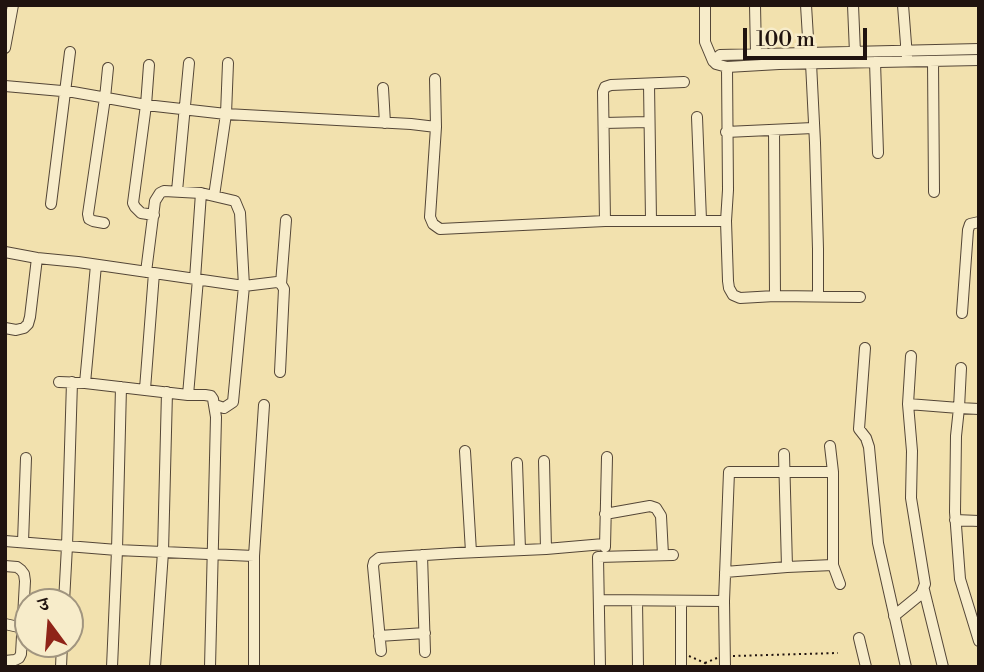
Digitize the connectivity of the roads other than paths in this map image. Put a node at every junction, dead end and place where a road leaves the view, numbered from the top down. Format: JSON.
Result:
{"nodes":[{"id":1,"x":13,"y":5,"type":"edge"},
{"id":2,"x":705,"y":5,"type":"edge"},
{"id":3,"x":755,"y":5,"type":"edge"},
{"id":4,"x":806,"y":5,"type":"edge"},
{"id":5,"x":853,"y":5,"type":"edge"},
{"id":6,"x":903,"y":5,"type":"edge"},
{"id":7,"x":5,"y":48,"type":"edge"},
{"id":8,"x":979,"y":49,"type":"edge"},
{"id":9,"x":70,"y":52,"type":"dead end"},
{"id":10,"x":855,"y":52,"type":"junction"},
{"id":11,"x":756,"y":55,"type":"junction"},
{"id":12,"x":907,"y":56,"type":"junction"},
{"id":13,"x":810,"y":58,"type":"junction"},
{"id":14,"x":979,"y":60,"type":"edge"},
{"id":15,"x":715,"y":61,"type":"junction"},
{"id":16,"x":933,"y":61,"type":"junction"},
{"id":17,"x":874,"y":62,"type":"junction"},
{"id":18,"x":189,"y":63,"type":"dead end"},
{"id":19,"x":228,"y":64,"type":"dead end"},
{"id":20,"x":149,"y":65,"type":"dead end"},
{"id":21,"x":727,"y":67,"type":"junction"},
{"id":22,"x":108,"y":68,"type":"dead end"},
{"id":23,"x":435,"y":79,"type":"dead end"},
{"id":24,"x":684,"y":82,"type":"dead end"},
{"id":25,"x":649,"y":84,"type":"junction"},
{"id":26,"x":5,"y":86,"type":"edge"},
{"id":27,"x":383,"y":88,"type":"dead end"},
{"id":28,"x":66,"y":92,"type":"junction"},
{"id":29,"x":105,"y":98,"type":"junction"},
{"id":30,"x":146,"y":104,"type":"junction"},
{"id":31,"x":186,"y":109,"type":"junction"},
{"id":32,"x":226,"y":114,"type":"junction"},
{"id":33,"x":697,"y":117,"type":"dead end"},
{"id":34,"x":648,"y":122,"type":"junction"},
{"id":35,"x":385,"y":123,"type":"junction"},
{"id":36,"x":604,"y":123,"type":"junction"},
{"id":37,"x":436,"y":128,"type":"junction"},
{"id":38,"x":813,"y":128,"type":"junction"},
{"id":39,"x":774,"y":130,"type":"junction"},
{"id":40,"x":726,"y":132,"type":"junction"},
{"id":41,"x":878,"y":153,"type":"dead end"},
{"id":42,"x":177,"y":191,"type":"junction"},
{"id":43,"x":201,"y":192,"type":"junction"},
{"id":44,"x":934,"y":192,"type":"dead end"},
{"id":45,"x":214,"y":197,"type":"junction"},
{"id":46,"x":51,"y":204,"type":"dead end"},
{"id":47,"x":154,"y":215,"type":"junction"},
{"id":48,"x":286,"y":220,"type":"dead end"},
{"id":49,"x":651,"y":220,"type":"junction"},
{"id":50,"x":701,"y":220,"type":"junction"},
{"id":51,"x":605,"y":221,"type":"junction"},
{"id":52,"x":726,"y":221,"type":"junction"},
{"id":53,"x":979,"y":222,"type":"edge"},
{"id":54,"x":104,"y":223,"type":"dead end"},
{"id":55,"x":5,"y":252,"type":"edge"},
{"id":56,"x":37,"y":258,"type":"junction"},
{"id":57,"x":96,"y":265,"type":"junction"},
{"id":58,"x":150,"y":272,"type":"junction"},
{"id":59,"x":197,"y":279,"type":"junction"},
{"id":60,"x":282,"y":284,"type":"junction"},
{"id":61,"x":244,"y":286,"type":"junction"},
{"id":62,"x":775,"y":296,"type":"junction"},
{"id":63,"x":818,"y":296,"type":"junction"},
{"id":64,"x":860,"y":297,"type":"dead end"},
{"id":65,"x":962,"y":313,"type":"dead end"},
{"id":66,"x":5,"y":327,"type":"edge"},
{"id":67,"x":865,"y":348,"type":"dead end"},
{"id":68,"x":911,"y":356,"type":"dead end"},
{"id":69,"x":961,"y":368,"type":"dead end"},
{"id":70,"x":280,"y":372,"type":"dead end"},
{"id":71,"x":59,"y":382,"type":"dead end"},
{"id":72,"x":72,"y":382,"type":"junction"},
{"id":73,"x":85,"y":383,"type":"junction"},
{"id":74,"x":121,"y":387,"type":"junction"},
{"id":75,"x":145,"y":389,"type":"junction"},
{"id":76,"x":167,"y":392,"type":"junction"},
{"id":77,"x":188,"y":395,"type":"junction"},
{"id":78,"x":908,"y":404,"type":"junction"},
{"id":79,"x":215,"y":405,"type":"junction"},
{"id":80,"x":264,"y":405,"type":"dead end"},
{"id":81,"x":959,"y":408,"type":"junction"},
{"id":82,"x":979,"y":409,"type":"edge"},
{"id":83,"x":830,"y":446,"type":"dead end"},
{"id":84,"x":465,"y":451,"type":"dead end"},
{"id":85,"x":784,"y":454,"type":"dead end"},
{"id":86,"x":607,"y":457,"type":"dead end"},
{"id":87,"x":26,"y":458,"type":"dead end"},
{"id":88,"x":544,"y":461,"type":"dead end"},
{"id":89,"x":517,"y":463,"type":"dead end"},
{"id":90,"x":785,"y":472,"type":"junction"},
{"id":91,"x":833,"y":472,"type":"junction"},
{"id":92,"x":605,"y":513,"type":"junction"},
{"id":93,"x":955,"y":520,"type":"junction"},
{"id":94,"x":979,"y":521,"type":"edge"},
{"id":95,"x":5,"y":541,"type":"edge"},
{"id":96,"x":23,"y":542,"type":"junction"},
{"id":97,"x":604,"y":544,"type":"junction"},
{"id":98,"x":67,"y":546,"type":"junction"},
{"id":99,"x":546,"y":549,"type":"junction"},
{"id":100,"x":117,"y":550,"type":"junction"},
{"id":101,"x":520,"y":550,"type":"junction"},
{"id":102,"x":163,"y":552,"type":"junction"},
{"id":103,"x":471,"y":552,"type":"junction"},
{"id":104,"x":213,"y":554,"type":"junction"},
{"id":105,"x":422,"y":555,"type":"junction"},
{"id":106,"x":254,"y":556,"type":"junction"},
{"id":107,"x":605,"y":557,"type":"junction"},
{"id":108,"x":833,"y":565,"type":"junction"},
{"id":109,"x":5,"y":566,"type":"edge"},
{"id":110,"x":787,"y":567,"type":"junction"},
{"id":111,"x":725,"y":572,"type":"junction"},
{"id":112,"x":840,"y":584,"type":"dead end"},
{"id":113,"x":25,"y":588,"type":"edge"},
{"id":114,"x":65,"y":588,"type":"edge"},
{"id":115,"x":924,"y":590,"type":"junction"},
{"id":116,"x":599,"y":600,"type":"junction"},
{"id":117,"x":637,"y":601,"type":"junction"},
{"id":118,"x":681,"y":601,"type":"junction"},
{"id":119,"x":724,"y":601,"type":"junction"},
{"id":120,"x":894,"y":615,"type":"junction"},
{"id":121,"x":425,"y":633,"type":"junction"},
{"id":122,"x":379,"y":636,"type":"junction"},
{"id":123,"x":859,"y":638,"type":"dead end"},
{"id":124,"x":979,"y":641,"type":"edge"},
{"id":125,"x":381,"y":651,"type":"dead end"},
{"id":126,"x":425,"y":652,"type":"dead end"},
{"id":127,"x":725,"y":662,"type":"edge"},
{"id":128,"x":112,"y":667,"type":"edge"},
{"id":129,"x":155,"y":667,"type":"edge"},
{"id":130,"x":210,"y":667,"type":"edge"},
{"id":131,"x":254,"y":667,"type":"edge"},
{"id":132,"x":600,"y":667,"type":"edge"},
{"id":133,"x":638,"y":667,"type":"edge"},
{"id":134,"x":681,"y":667,"type":"edge"},
{"id":135,"x":866,"y":667,"type":"edge"},
{"id":136,"x":906,"y":667,"type":"edge"},
{"id":137,"x":943,"y":667,"type":"edge"}],
"edges":[{"from":1,"to":7,"type":"street"},
{"from":2,"to":15,"type":"street"},
{"from":3,"to":11,"type":"street"},
{"from":4,"to":13,"type":"street"},
{"from":5,"to":10,"type":"street"},
{"from":6,"to":12,"type":"street"},
{"from":8,"to":12,"type":"street"},
{"from":9,"to":28,"type":"street"},
{"from":10,"to":12,"type":"street"},
{"from":10,"to":13,"type":"street"},
{"from":11,"to":13,"type":"street"},
{"from":11,"to":15,"type":"street"},
{"from":12,"to":16,"type":"street"},
{"from":12,"to":17,"type":"street"},
{"from":13,"to":17,"type":"street"},
{"from":13,"to":21,"type":"street"},
{"from":13,"to":38,"type":"street"},
{"from":14,"to":16,"type":"street"},
{"from":15,"to":21,"type":"street"},
{"from":16,"to":44,"type":"street"},
{"from":17,"to":41,"type":"street"},
{"from":18,"to":31,"type":"street"},
{"from":19,"to":32,"type":"street"},
{"from":20,"to":30,"type":"street"},
{"from":21,"to":40,"type":"street"},
{"from":22,"to":29,"type":"street"},
{"from":23,"to":37,"type":"street"},
{"from":24,"to":25,"type":"street"},
{"from":25,"to":34,"type":"street"},
{"from":25,"to":36,"type":"street"},
{"from":26,"to":28,"type":"street"},
{"from":27,"to":35,"type":"street"},
{"from":28,"to":29,"type":"street"},
{"from":28,"to":46,"type":"street"},
{"from":29,"to":30,"type":"street"},
{"from":29,"to":54,"type":"street"},
{"from":30,"to":31,"type":"street"},
{"from":30,"to":47,"type":"street"},
{"from":31,"to":32,"type":"street"},
{"from":31,"to":42,"type":"street"},
{"from":32,"to":35,"type":"street"},
{"from":32,"to":45,"type":"street"},
{"from":33,"to":50,"type":"street"},
{"from":34,"to":36,"type":"street"},
{"from":34,"to":49,"type":"street"},
{"from":35,"to":37,"type":"street"},
{"from":36,"to":51,"type":"street"},
{"from":37,"to":51,"type":"street"},
{"from":38,"to":39,"type":"street"},
{"from":38,"to":63,"type":"street"},
{"from":39,"to":40,"type":"street"},
{"from":39,"to":62,"type":"street"},
{"from":40,"to":52,"type":"street"},
{"from":42,"to":43,"type":"street"},
{"from":42,"to":47,"type":"street"},
{"from":43,"to":45,"type":"street"},
{"from":43,"to":59,"type":"street"},
{"from":45,"to":61,"type":"street"},
{"from":47,"to":58,"type":"street"},
{"from":48,"to":60,"type":"street"},
{"from":49,"to":50,"type":"street"},
{"from":49,"to":51,"type":"street"},
{"from":50,"to":52,"type":"street"},
{"from":52,"to":62,"type":"street"},
{"from":53,"to":65,"type":"street"},
{"from":55,"to":56,"type":"street"},
{"from":56,"to":57,"type":"street"},
{"from":56,"to":66,"type":"street"},
{"from":57,"to":58,"type":"street"},
{"from":57,"to":73,"type":"street"},
{"from":58,"to":59,"type":"street"},
{"from":58,"to":75,"type":"street"},
{"from":59,"to":61,"type":"street"},
{"from":59,"to":77,"type":"street"},
{"from":60,"to":61,"type":"street"},
{"from":60,"to":70,"type":"street"},
{"from":61,"to":79,"type":"street"},
{"from":62,"to":63,"type":"street"},
{"from":63,"to":64,"type":"street"},
{"from":67,"to":120,"type":"street"},
{"from":68,"to":78,"type":"street"},
{"from":69,"to":81,"type":"street"},
{"from":71,"to":72,"type":"street"},
{"from":72,"to":73,"type":"street"},
{"from":72,"to":98,"type":"street"},
{"from":73,"to":74,"type":"street"},
{"from":74,"to":75,"type":"street"},
{"from":74,"to":100,"type":"street"},
{"from":75,"to":76,"type":"street"},
{"from":76,"to":77,"type":"street"},
{"from":76,"to":102,"type":"street"},
{"from":77,"to":79,"type":"street"},
{"from":78,"to":81,"type":"street"},
{"from":78,"to":115,"type":"street"},
{"from":79,"to":104,"type":"street"},
{"from":80,"to":106,"type":"street"},
{"from":81,"to":82,"type":"street"},
{"from":81,"to":93,"type":"street"},
{"from":83,"to":91,"type":"street"},
{"from":84,"to":103,"type":"street"},
{"from":85,"to":90,"type":"street"},
{"from":86,"to":92,"type":"street"},
{"from":87,"to":96,"type":"street"},
{"from":88,"to":99,"type":"street"},
{"from":89,"to":101,"type":"street"},
{"from":90,"to":91,"type":"street"},
{"from":90,"to":110,"type":"street"},
{"from":90,"to":111,"type":"street"},
{"from":91,"to":108,"type":"street"},
{"from":92,"to":97,"type":"street"},
{"from":92,"to":107,"type":"street"},
{"from":93,"to":94,"type":"street"},
{"from":93,"to":124,"type":"street"},
{"from":95,"to":96,"type":"street"},
{"from":96,"to":98,"type":"street"},
{"from":97,"to":99,"type":"street"},
{"from":97,"to":107,"type":"street"},
{"from":98,"to":100,"type":"street"},
{"from":98,"to":114,"type":"street"},
{"from":99,"to":101,"type":"street"},
{"from":100,"to":102,"type":"street"},
{"from":100,"to":128,"type":"street"},
{"from":101,"to":103,"type":"street"},
{"from":102,"to":104,"type":"street"},
{"from":102,"to":129,"type":"street"},
{"from":103,"to":105,"type":"street"},
{"from":104,"to":106,"type":"street"},
{"from":104,"to":130,"type":"street"},
{"from":105,"to":121,"type":"street"},
{"from":105,"to":122,"type":"street"},
{"from":106,"to":131,"type":"street"},
{"from":107,"to":116,"type":"street"},
{"from":108,"to":110,"type":"street"},
{"from":108,"to":112,"type":"street"},
{"from":109,"to":113,"type":"street"},
{"from":110,"to":111,"type":"street"},
{"from":111,"to":119,"type":"street"},
{"from":115,"to":120,"type":"street"},
{"from":115,"to":137,"type":"street"},
{"from":116,"to":117,"type":"street"},
{"from":116,"to":132,"type":"street"},
{"from":117,"to":118,"type":"street"},
{"from":117,"to":133,"type":"street"},
{"from":118,"to":119,"type":"street"},
{"from":118,"to":134,"type":"street"},
{"from":119,"to":127,"type":"street"},
{"from":120,"to":136,"type":"street"},
{"from":121,"to":122,"type":"street"},
{"from":121,"to":126,"type":"street"},
{"from":122,"to":125,"type":"street"},
{"from":123,"to":135,"type":"street"}]}
